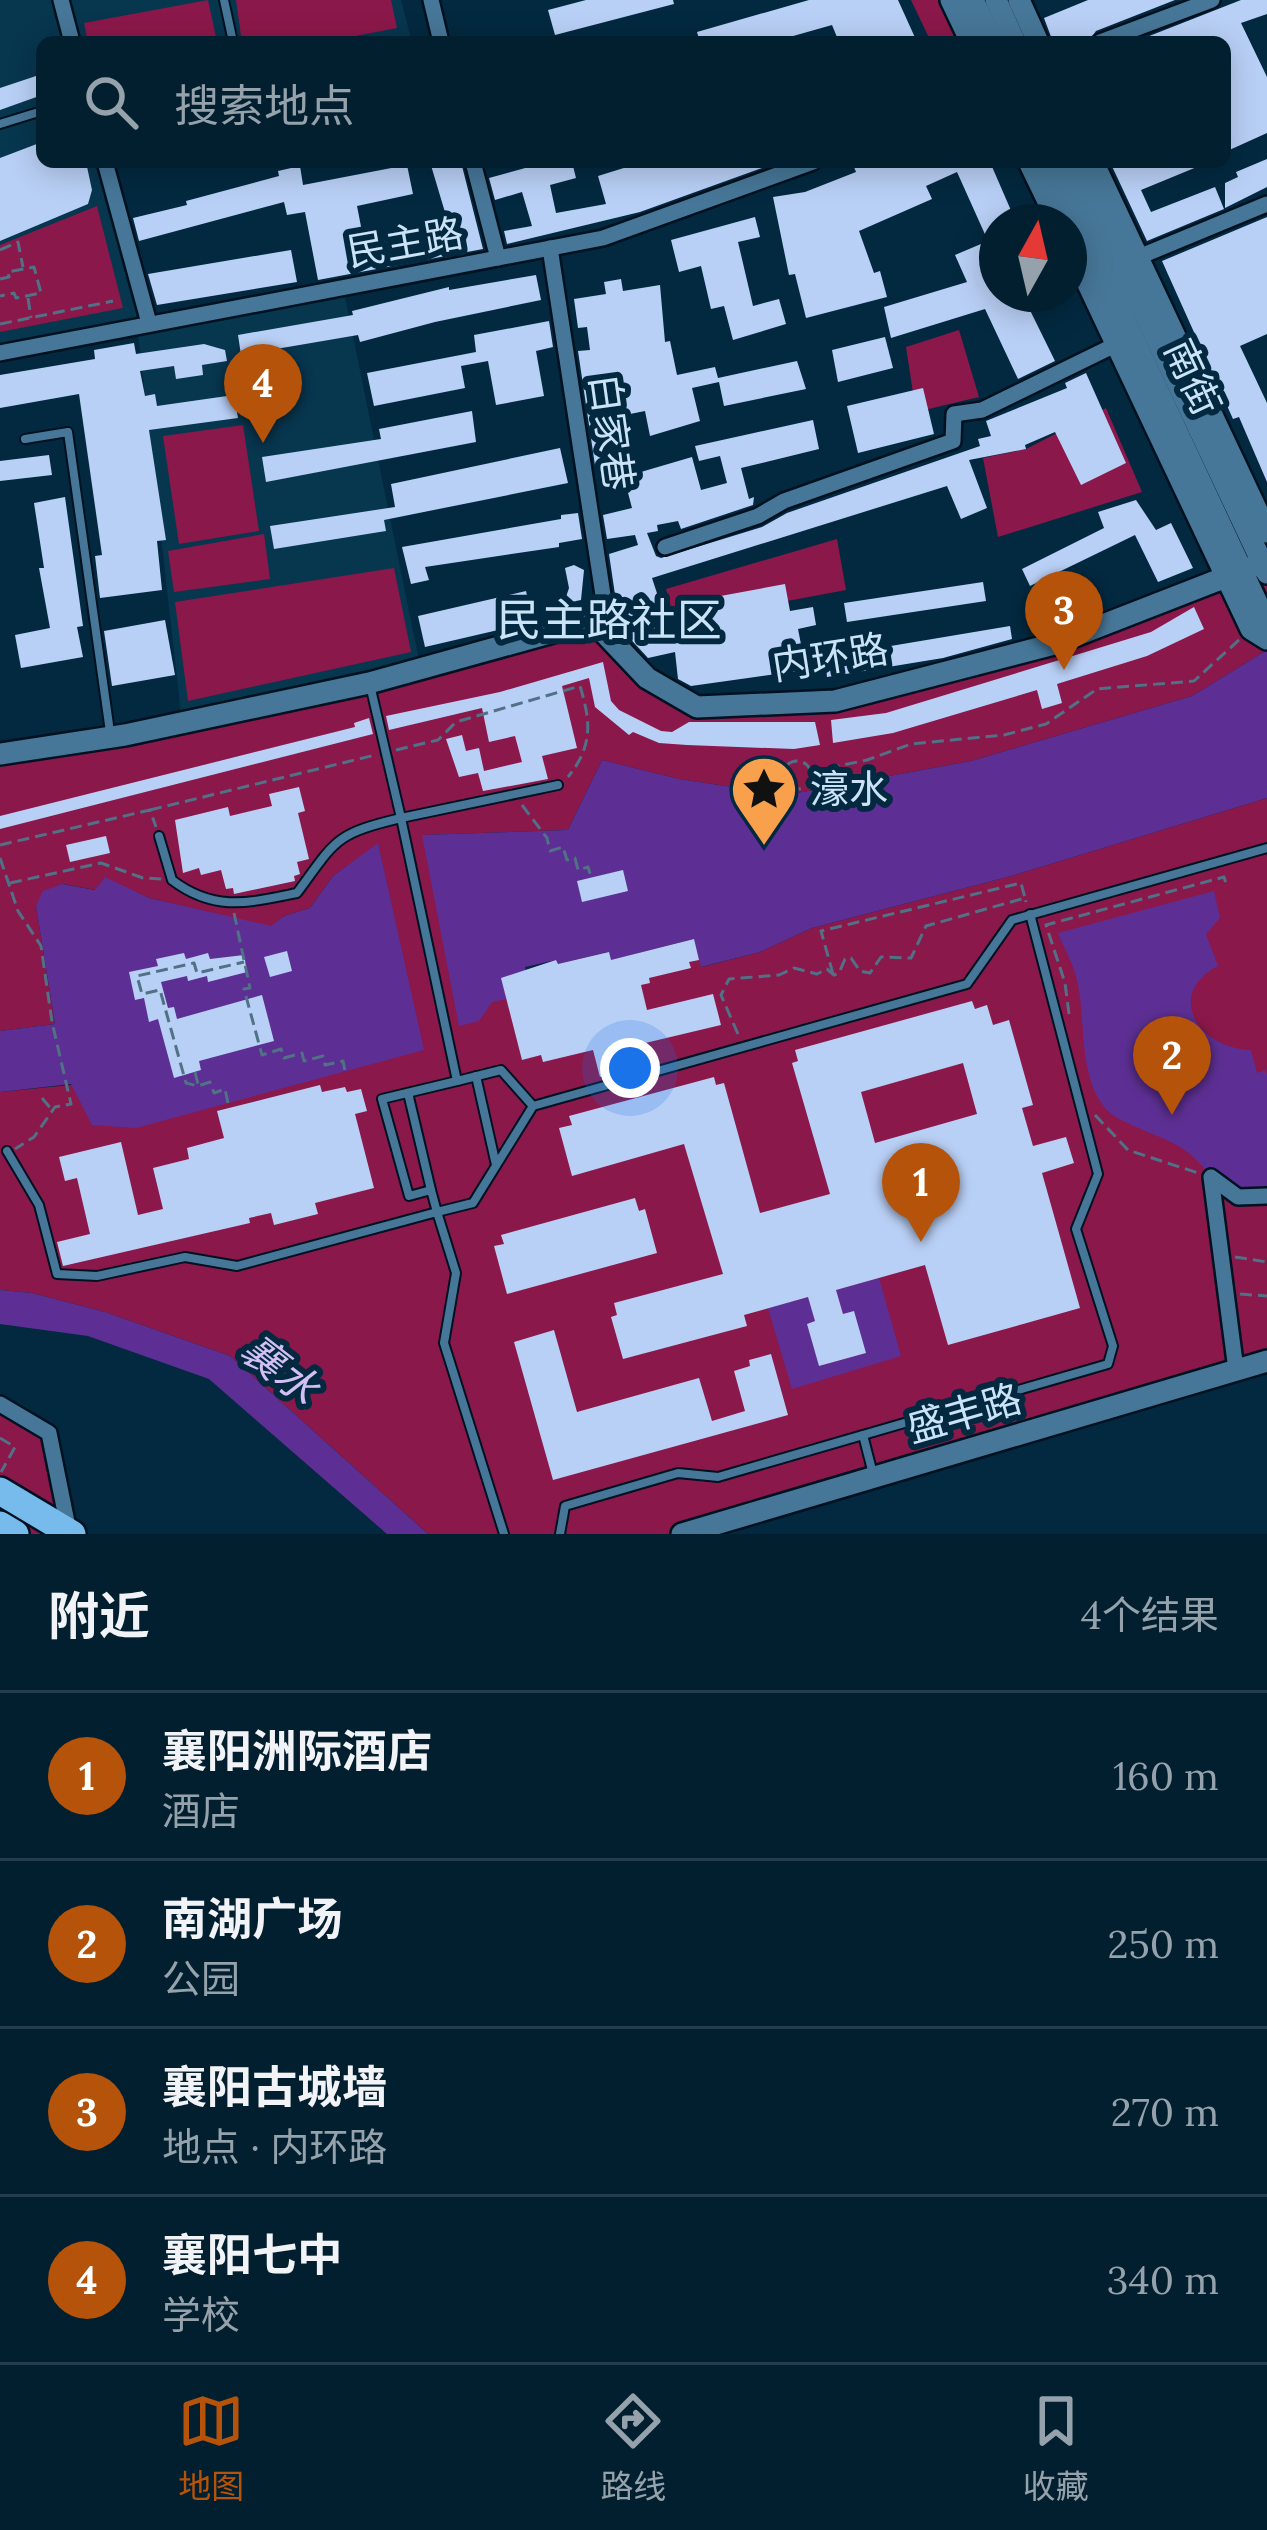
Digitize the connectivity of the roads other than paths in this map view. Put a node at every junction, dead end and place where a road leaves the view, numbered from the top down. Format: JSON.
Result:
{"nodes":[{"id":1,"x":61,"y":0,"type":"edge"},
{"id":2,"x":224,"y":0,"type":"edge"},
{"id":3,"x":431,"y":0,"type":"edge"},
{"id":4,"x":952,"y":0,"type":"edge"},
{"id":5,"x":973,"y":0,"type":"edge"},
{"id":6,"x":996,"y":0,"type":"edge"},
{"id":7,"x":1018,"y":0,"type":"edge"},
{"id":8,"x":1212,"y":0,"type":"edge"},
{"id":9,"x":70,"y":36,"type":"edge"},
{"id":10,"x":232,"y":36,"type":"edge"},
{"id":11,"x":440,"y":36,"type":"edge"},
{"id":12,"x":968,"y":36,"type":"edge"},
{"id":13,"x":990,"y":36,"type":"edge"},
{"id":14,"x":1013,"y":36,"type":"edge"},
{"id":15,"x":1035,"y":36,"type":"edge"},
{"id":16,"x":1116,"y":36,"type":"edge"},
{"id":17,"x":36,"y":113,"type":"edge"},
{"id":18,"x":0,"y":124,"type":"edge"},
{"id":19,"x":107,"y":168,"type":"edge"},
{"id":20,"x":474,"y":168,"type":"edge"},
{"id":21,"x":796,"y":168,"type":"edge"},
{"id":22,"x":1032,"y":168,"type":"edge"},
{"id":23,"x":1055,"y":168,"type":"edge"},
{"id":24,"x":1076,"y":168,"type":"edge"},
{"id":25,"x":1095,"y":168,"type":"edge"},
{"id":26,"x":1049,"y":204,"type":"edge"},
{"id":27,"x":1267,"y":204,"type":"edge"},
{"id":28,"x":550,"y":248,"type":"junction"},
{"id":29,"x":498,"y":258,"type":"junction"},
{"id":30,"x":1121,"y":264,"type":"junction"},
{"id":31,"x":1087,"y":282,"type":"edge"},
{"id":32,"x":149,"y":323,"type":"junction"},
{"id":33,"x":1117,"y":344,"type":"junction"},
{"id":34,"x":0,"y":353,"type":"edge"},
{"id":35,"x":25,"y":439,"type":"dead end"},
{"id":36,"x":1267,"y":532,"type":"edge"},
{"id":37,"x":665,"y":547,"type":"dead end"},
{"id":38,"x":1254,"y":568,"type":"edge"},
{"id":39,"x":593,"y":620,"type":"junction"},
{"id":40,"x":1262,"y":631,"type":"edge"},
{"id":41,"x":369,"y":683,"type":"junction"},
{"id":42,"x":110,"y":736,"type":"junction"},
{"id":43,"x":0,"y":754,"type":"edge"},
{"id":44,"x":558,"y":784,"type":"road end"},
{"id":45,"x":400,"y":818,"type":"junction"},
{"id":46,"x":159,"y":836,"type":"road end"},
{"id":47,"x":1267,"y":848,"type":"edge"},
{"id":48,"x":1030,"y":914,"type":"junction"},
{"id":49,"x":476,"y":1076,"type":"junction"},
{"id":50,"x":457,"y":1081,"type":"junction"},
{"id":51,"x":408,"y":1093,"type":"junction"},
{"id":52,"x":533,"y":1106,"type":"junction"},
{"id":53,"x":7,"y":1151,"type":"road end"},
{"id":54,"x":496,"y":1166,"type":"junction"},
{"id":55,"x":431,"y":1190,"type":"junction"},
{"id":56,"x":1267,"y":1196,"type":"edge"},
{"id":57,"x":437,"y":1213,"type":"junction"},
{"id":58,"x":1267,"y":1361,"type":"edge"},
{"id":59,"x":1236,"y":1370,"type":"junction"},
{"id":60,"x":0,"y":1404,"type":"edge"},
{"id":61,"x":862,"y":1435,"type":"junction"},
{"id":62,"x":874,"y":1477,"type":"junction"},
{"id":63,"x":0,"y":1491,"type":"edge"},
{"id":64,"x":0,"y":1525,"type":"edge"},
{"id":65,"x":70,"y":1533,"type":"edge"},
{"id":66,"x":15,"y":1534,"type":"edge"},
{"id":67,"x":504,"y":1534,"type":"edge"},
{"id":68,"x":560,"y":1534,"type":"edge"},
{"id":69,"x":682,"y":1534,"type":"edge"}],
"edges":[{"from":1,"to":9,"type":"street"},
{"from":2,"to":10,"type":"lane"},
{"from":3,"to":11,"type":"street"},
{"from":4,"to":12,"type":"street"},
{"from":5,"to":13,"type":"street"},
{"from":6,"to":14,"type":"street"},
{"from":7,"to":15,"type":"street"},
{"from":8,"to":16,"type":"street"},
{"from":17,"to":18,"type":"lane"},
{"from":19,"to":32,"type":"street"},
{"from":20,"to":29,"type":"street"},
{"from":21,"to":28,"type":"street","name":"民主路"},
{"from":22,"to":26,"type":"street"},
{"from":23,"to":30,"type":"street","name":"南街"},
{"from":24,"to":30,"type":"street","name":"南街"},
{"from":25,"to":30,"type":"street"},
{"from":27,"to":30,"type":"street"},
{"from":28,"to":29,"type":"street","name":"民主路"},
{"from":28,"to":39,"type":"street","name":"白家巷"},
{"from":29,"to":32,"type":"street","name":"民主路"},
{"from":30,"to":36,"type":"street"},
{"from":30,"to":38,"type":"street","name":"南街"},
{"from":31,"to":33,"type":"street"},
{"from":32,"to":34,"type":"street","name":"民主路"},
{"from":33,"to":37,"type":"street"},
{"from":33,"to":38,"type":"street"},
{"from":35,"to":42,"type":"lane"},
{"from":38,"to":39,"type":"street","name":"内环路"},
{"from":38,"to":40,"type":"street","name":"南街"},
{"from":39,"to":41,"type":"street"},
{"from":41,"to":42,"type":"street"},
{"from":41,"to":45,"type":"lane"},
{"from":42,"to":43,"type":"street"},
{"from":44,"to":45,"type":"lane"},
{"from":45,"to":46,"type":"lane"},
{"from":45,"to":50,"type":"lane"},
{"from":47,"to":48,"type":"lane"},
{"from":48,"to":52,"type":"lane"},
{"from":48,"to":61,"type":"lane"},
{"from":49,"to":50,"type":"lane"},
{"from":49,"to":52,"type":"lane"},
{"from":49,"to":54,"type":"lane"},
{"from":50,"to":51,"type":"lane"},
{"from":51,"to":55,"type":"lane"},
{"from":51,"to":55,"type":"lane"},
{"from":52,"to":54,"type":"lane"},
{"from":53,"to":57,"type":"lane"},
{"from":54,"to":57,"type":"lane"},
{"from":55,"to":57,"type":"lane"},
{"from":56,"to":59,"type":"street"},
{"from":57,"to":67,"type":"lane"},
{"from":58,"to":59,"type":"street","name":"盛丰路"},
{"from":59,"to":62,"type":"street","name":"盛丰路"},
{"from":60,"to":65,"type":"street"},
{"from":61,"to":62,"type":"lane"},
{"from":61,"to":68,"type":"lane"},
{"from":62,"to":69,"type":"street","name":"盛丰路"},
{"from":63,"to":65,"type":"highway"},
{"from":64,"to":66,"type":"highway"}]}
